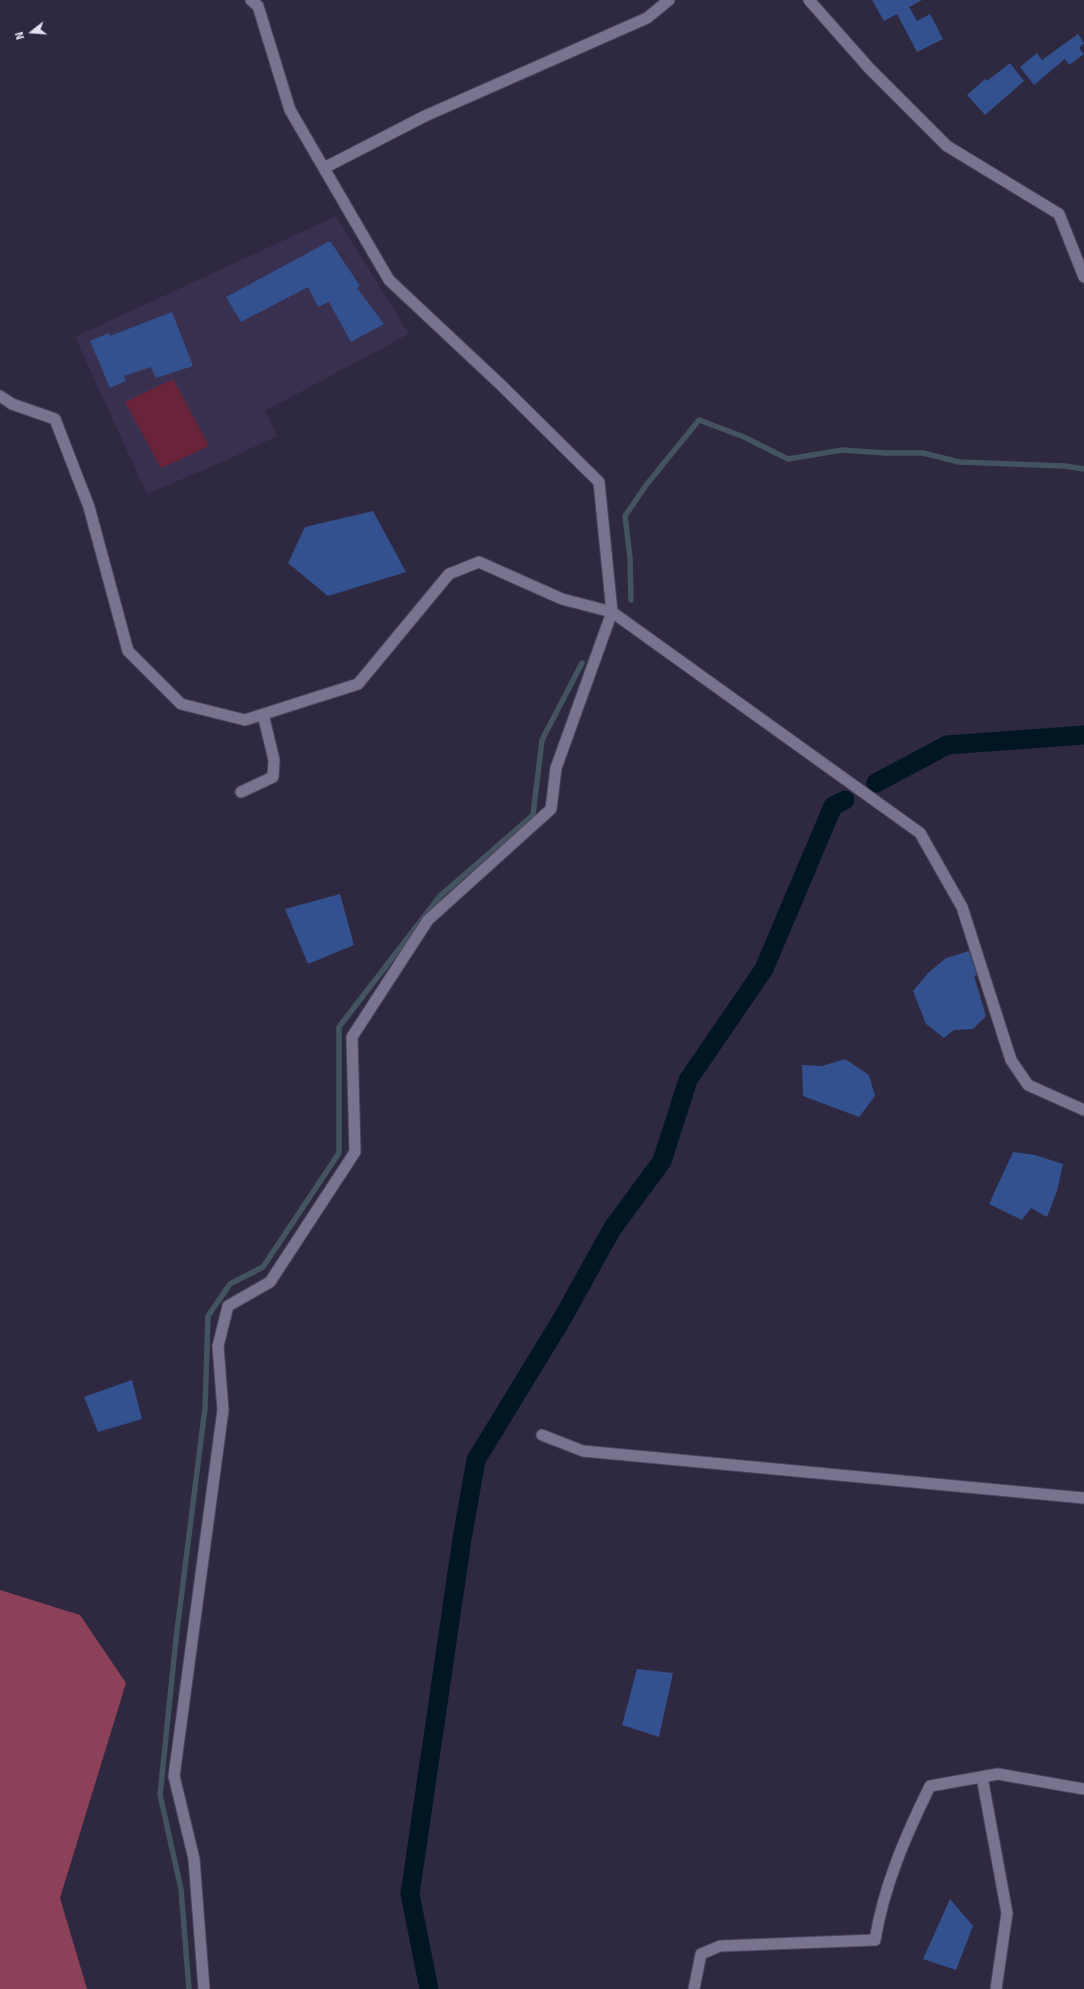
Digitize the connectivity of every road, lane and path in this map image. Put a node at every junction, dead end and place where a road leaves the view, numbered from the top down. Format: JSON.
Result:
{"nodes":[{"id":1,"x":251,"y":0,"type":"edge"},
{"id":2,"x":669,"y":0,"type":"edge"},
{"id":3,"x":809,"y":0,"type":"edge"},
{"id":4,"x":324,"y":168,"type":"junction"},
{"id":5,"x":1084,"y":277,"type":"edge"},
{"id":6,"x":0,"y":396,"type":"edge"},
{"id":7,"x":612,"y":612,"type":"junction"},
{"id":8,"x":263,"y":714,"type":"junction"},
{"id":9,"x":241,"y":792,"type":"dead end"},
{"id":10,"x":1084,"y":1110,"type":"edge"},
{"id":11,"x":542,"y":1435,"type":"dead end"},
{"id":12,"x":1084,"y":1498,"type":"edge"},
{"id":13,"x":982,"y":1777,"type":"junction"},
{"id":14,"x":1084,"y":1789,"type":"edge"},
{"id":15,"x":204,"y":1989,"type":"edge"},
{"id":16,"x":694,"y":1989,"type":"edge"},
{"id":17,"x":996,"y":1989,"type":"edge"}],
"edges":[{"from":1,"to":4,"type":"street"},
{"from":2,"to":4,"type":"street"},
{"from":3,"to":5,"type":"street"},
{"from":4,"to":7,"type":"street"},
{"from":6,"to":8,"type":"street"},
{"from":7,"to":8,"type":"street"},
{"from":7,"to":10,"type":"street"},
{"from":7,"to":15,"type":"street"},
{"from":8,"to":9,"type":"street"},
{"from":11,"to":12,"type":"street"},
{"from":13,"to":14,"type":"street"},
{"from":13,"to":16,"type":"street"},
{"from":13,"to":17,"type":"street"}]}
